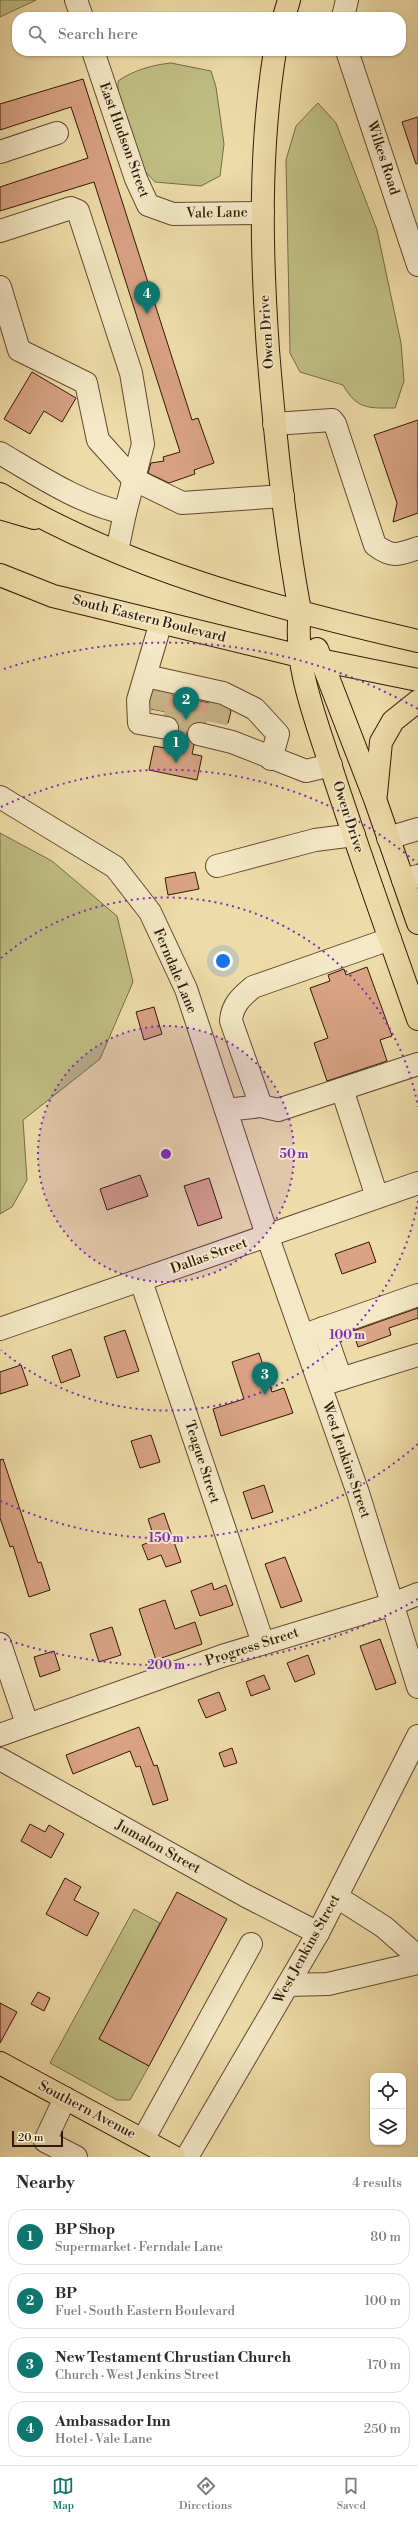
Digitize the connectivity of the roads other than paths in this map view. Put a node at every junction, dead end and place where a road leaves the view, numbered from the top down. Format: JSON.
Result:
{"nodes":[{"id":1,"x":76,"y":0,"type":"edge"},
{"id":2,"x":289,"y":0,"type":"edge"},
{"id":3,"x":347,"y":0,"type":"edge"},
{"id":4,"x":80,"y":12,"type":"edge"},
{"id":5,"x":285,"y":12,"type":"edge"},
{"id":6,"x":345,"y":12,"type":"edge"},
{"id":7,"x":95,"y":56,"type":"edge"},
{"id":8,"x":274,"y":56,"type":"edge"},
{"id":9,"x":349,"y":56,"type":"edge"},
{"id":10,"x":57,"y":133,"type":"dead end"},
{"id":11,"x":0,"y":152,"type":"edge"},
{"id":12,"x":171,"y":213,"type":"joint"},
{"id":13,"x":263,"y":213,"type":"junction"},
{"id":14,"x":0,"y":231,"type":"edge"},
{"id":15,"x":418,"y":265,"type":"edge"},
{"id":16,"x":0,"y":287,"type":"edge"},
{"id":17,"x":274,"y":424,"type":"junction"},
{"id":18,"x":0,"y":453,"type":"edge"},
{"id":19,"x":133,"y":479,"type":"junction"},
{"id":20,"x":0,"y":494,"type":"edge"},
{"id":21,"x":283,"y":496,"type":"junction"},
{"id":22,"x":0,"y":508,"type":"edge"},
{"id":23,"x":125,"y":514,"type":"junction"},
{"id":24,"x":64,"y":528,"type":"junction"},
{"id":25,"x":418,"y":548,"type":"edge"},
{"id":26,"x":117,"y":550,"type":"junction"},
{"id":27,"x":0,"y":575,"type":"edge"},
{"id":28,"x":300,"y":611,"type":"junction"},
{"id":29,"x":161,"y":622,"type":"junction"},
{"id":30,"x":418,"y":641,"type":"edge"},
{"id":31,"x":300,"y":656,"type":"junction"},
{"id":32,"x":322,"y":660,"type":"junction"},
{"id":33,"x":418,"y":680,"type":"edge"},
{"id":34,"x":418,"y":701,"type":"edge"},
{"id":35,"x":185,"y":705,"type":"junction"},
{"id":36,"x":271,"y":759,"type":"junction"},
{"id":37,"x":331,"y":765,"type":"junction"},
{"id":38,"x":0,"y":796,"type":"edge"},
{"id":39,"x":375,"y":799,"type":"junction"},
{"id":40,"x":418,"y":829,"type":"edge"},
{"id":41,"x":354,"y":835,"type":"junction"},
{"id":42,"x":388,"y":838,"type":"junction"},
{"id":43,"x":217,"y":866,"type":"dead end"},
{"id":44,"x":410,"y":878,"type":"edge"},
{"id":45,"x":418,"y":924,"type":"edge"},
{"id":46,"x":390,"y":939,"type":"junction"},
{"id":47,"x":418,"y":1018,"type":"edge"},
{"id":48,"x":233,"y":1028,"type":"junction"},
{"id":49,"x":201,"y":1035,"type":"junction"},
{"id":50,"x":418,"y":1064,"type":"edge"},
{"id":51,"x":342,"y":1089,"type":"junction"},
{"id":52,"x":261,"y":1106,"type":"junction"},
{"id":53,"x":226,"y":1110,"type":"junction"},
{"id":54,"x":418,"y":1183,"type":"edge"},
{"id":55,"x":377,"y":1197,"type":"junction"},
{"id":56,"x":267,"y":1235,"type":"junction"},
{"id":57,"x":141,"y":1281,"type":"junction"},
{"id":58,"x":418,"y":1295,"type":"edge"},
{"id":59,"x":0,"y":1329,"type":"edge"},
{"id":60,"x":313,"y":1332,"type":"junction"},
{"id":61,"x":418,"y":1355,"type":"edge"},
{"id":62,"x":331,"y":1382,"type":"junction"},
{"id":63,"x":418,"y":1594,"type":"edge"},
{"id":64,"x":393,"y":1604,"type":"junction"},
{"id":65,"x":262,"y":1643,"type":"junction"},
{"id":66,"x":0,"y":1644,"type":"edge"},
{"id":67,"x":418,"y":1687,"type":"edge"},
{"id":68,"x":27,"y":1724,"type":"junction"},
{"id":69,"x":0,"y":1735,"type":"edge"},
{"id":70,"x":417,"y":1740,"type":"edge"},
{"id":71,"x":0,"y":1759,"type":"edge"},
{"id":72,"x":412,"y":1770,"type":"edge"},
{"id":73,"x":337,"y":1897,"type":"junction"},
{"id":74,"x":318,"y":1933,"type":"junction"},
{"id":75,"x":251,"y":1944,"type":"dead end"},
{"id":76,"x":418,"y":1958,"type":"edge"},
{"id":77,"x":418,"y":1963,"type":"edge"},
{"id":78,"x":288,"y":1985,"type":"junction"},
{"id":79,"x":0,"y":2063,"type":"edge"},
{"id":80,"x":65,"y":2098,"type":"junction"},
{"id":81,"x":143,"y":2140,"type":"junction"},
{"id":82,"x":76,"y":2157,"type":"edge"},
{"id":83,"x":174,"y":2157,"type":"edge"},
{"id":84,"x":187,"y":2157,"type":"edge"}],
"edges":[{"from":1,"to":4,"type":"street"},
{"from":2,"to":5,"type":"main road"},
{"from":3,"to":6,"type":"street"},
{"from":7,"to":12,"type":"street","name":"East Hudson Street"},
{"from":8,"to":13,"type":"main road","name":"Owen Drive"},
{"from":9,"to":15,"type":"street","name":"Wilkes Road"},
{"from":10,"to":11,"type":"street"},
{"from":12,"to":13,"type":"street","name":"Vale Lane"},
{"from":13,"to":17,"type":"main road","name":"Owen Drive"},
{"from":14,"to":19,"type":"street"},
{"from":16,"to":19,"type":"street"},
{"from":17,"to":21,"type":"main road","name":"Owen Drive"},
{"from":17,"to":25,"type":"street"},
{"from":18,"to":23,"type":"street"},
{"from":19,"to":21,"type":"street"},
{"from":19,"to":23,"type":"street"},
{"from":20,"to":24,"type":"main road"},
{"from":21,"to":28,"type":"main road","name":"Owen Drive"},
{"from":22,"to":24,"type":"main road"},
{"from":23,"to":26,"type":"street"},
{"from":24,"to":26,"type":"main road"},
{"from":26,"to":28,"type":"main road"},
{"from":27,"to":29,"type":"main road","name":"South Eastern Boulevard"},
{"from":28,"to":30,"type":"main road"},
{"from":28,"to":31,"type":"main road","name":"Owen Drive"},
{"from":28,"to":32,"type":"main road","name":"Owen Drive"},
{"from":29,"to":31,"type":"main road","name":"South Eastern Boulevard"},
{"from":29,"to":35,"type":"street"},
{"from":31,"to":32,"type":"main road","name":"South Eastern Boulevard"},
{"from":31,"to":37,"type":"main road","name":"Owen Drive"},
{"from":32,"to":33,"type":"main road","name":"South Eastern Boulevard"},
{"from":32,"to":39,"type":"main road","name":"Owen Drive"},
{"from":34,"to":39,"type":"main road"},
{"from":35,"to":36,"type":"street"},
{"from":35,"to":36,"type":"street"},
{"from":36,"to":37,"type":"street"},
{"from":37,"to":41,"type":"main road","name":"Owen Drive"},
{"from":38,"to":49,"type":"street","name":"Ferndale Lane"},
{"from":39,"to":42,"type":"main road","name":"Owen Drive"},
{"from":40,"to":42,"type":"street"},
{"from":41,"to":43,"type":"street"},
{"from":41,"to":46,"type":"main road","name":"Owen Drive"},
{"from":42,"to":44,"type":"main road","name":"Owen Drive"},
{"from":44,"to":45,"type":"main road","name":"Owen Drive"},
{"from":46,"to":47,"type":"main road","name":"Owen Drive"},
{"from":46,"to":48,"type":"street"},
{"from":48,"to":49,"type":"street"},
{"from":48,"to":52,"type":"street"},
{"from":49,"to":53,"type":"street","name":"Ferndale Lane"},
{"from":50,"to":51,"type":"street"},
{"from":51,"to":52,"type":"street"},
{"from":51,"to":55,"type":"street"},
{"from":52,"to":53,"type":"street"},
{"from":53,"to":56,"type":"street","name":"Ferndale Lane"},
{"from":54,"to":55,"type":"street","name":"Dallas Street"},
{"from":55,"to":56,"type":"street","name":"Dallas Street"},
{"from":56,"to":57,"type":"street","name":"Dallas Street"},
{"from":56,"to":60,"type":"street","name":"West Jenkins Street"},
{"from":57,"to":59,"type":"street","name":"Dallas Street"},
{"from":57,"to":65,"type":"street","name":"Teague Street"},
{"from":58,"to":60,"type":"street"},
{"from":60,"to":62,"type":"street","name":"West Jenkins Street"},
{"from":61,"to":62,"type":"street"},
{"from":62,"to":64,"type":"street","name":"West Jenkins Street"},
{"from":63,"to":64,"type":"street","name":"Progress Street"},
{"from":64,"to":65,"type":"street","name":"Progress Street"},
{"from":64,"to":67,"type":"street","name":"West Jenkins Street"},
{"from":65,"to":68,"type":"street","name":"Progress Street"},
{"from":66,"to":68,"type":"street"},
{"from":68,"to":69,"type":"street","name":"Progress Street"},
{"from":70,"to":72,"type":"street","name":"West Jenkins Street"},
{"from":71,"to":74,"type":"street","name":"Jumalon Street"},
{"from":72,"to":73,"type":"street","name":"West Jenkins Street"},
{"from":73,"to":74,"type":"street","name":"West Jenkins Street"},
{"from":73,"to":76,"type":"street"},
{"from":74,"to":78,"type":"street","name":"West Jenkins Street"},
{"from":75,"to":81,"type":"street"},
{"from":77,"to":78,"type":"street"},
{"from":78,"to":84,"type":"street","name":"West Jenkins Street"},
{"from":79,"to":80,"type":"main road","name":"Southern Avenue"},
{"from":80,"to":81,"type":"main road","name":"Southern Avenue"},
{"from":80,"to":82,"type":"street"},
{"from":81,"to":83,"type":"main road","name":"Southern Avenue"}]}
